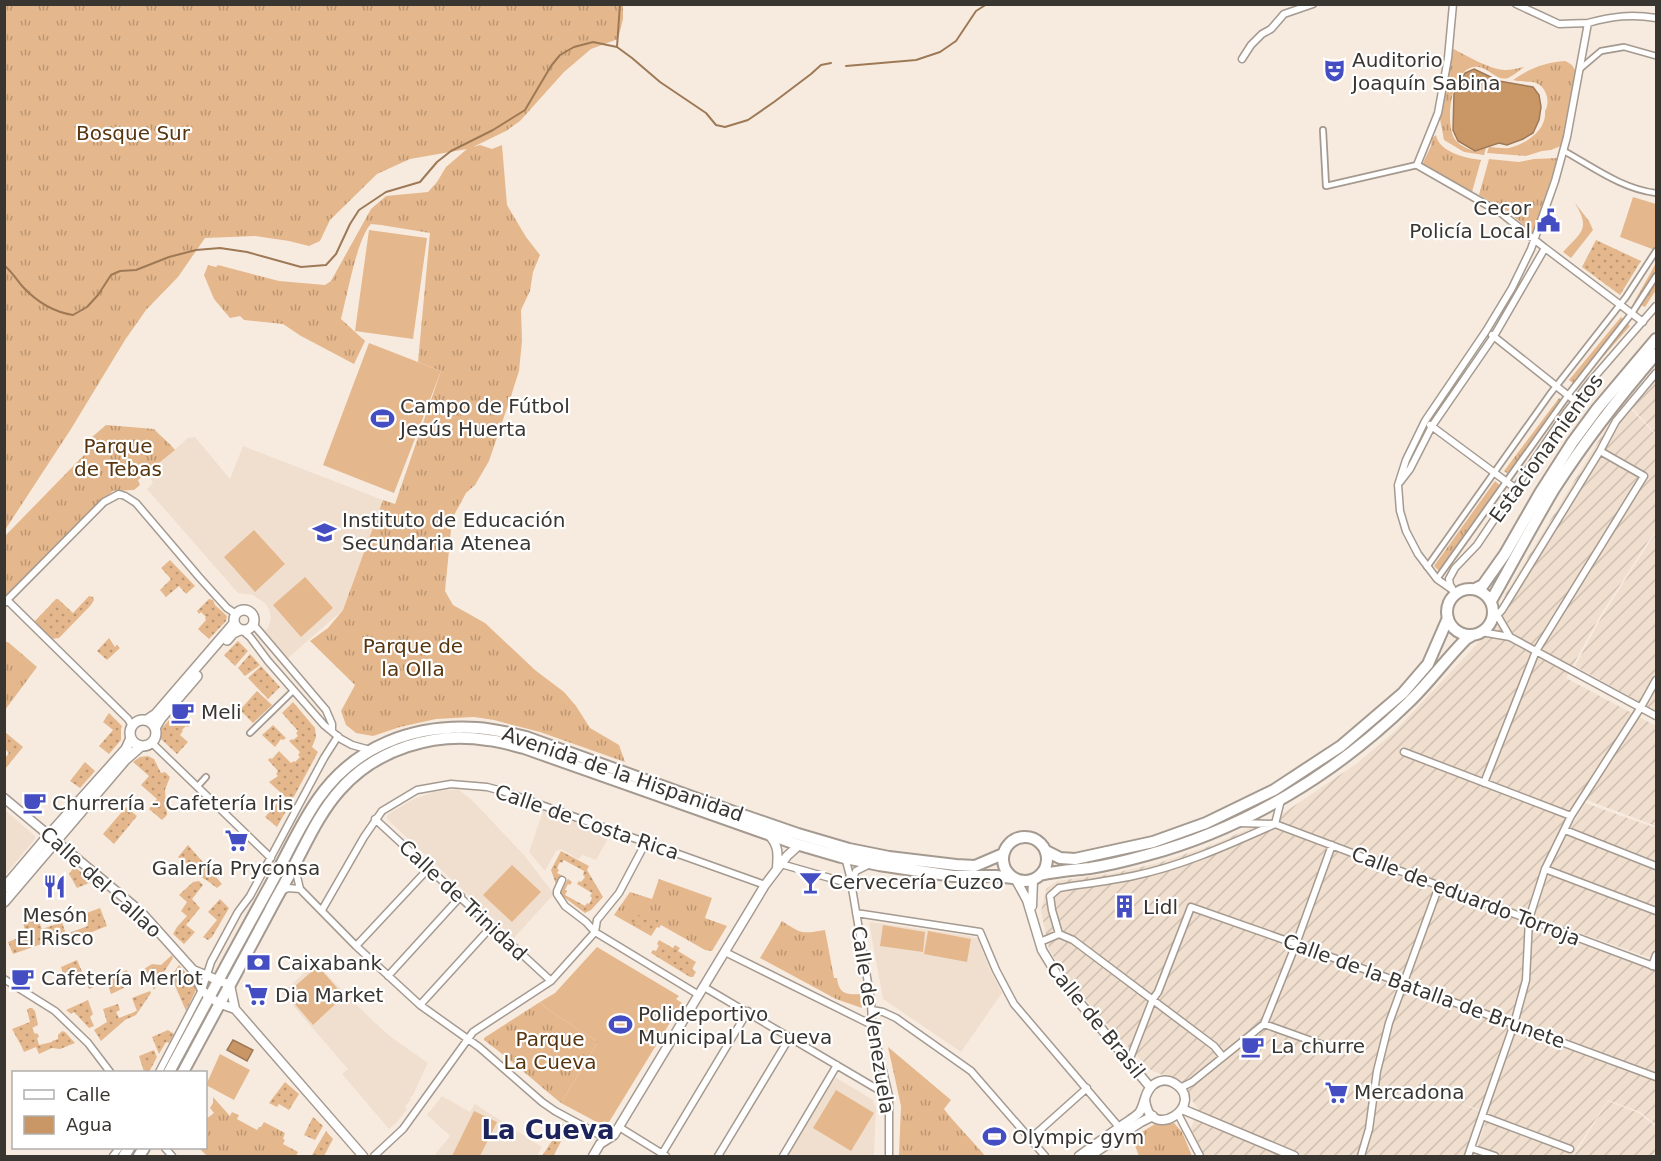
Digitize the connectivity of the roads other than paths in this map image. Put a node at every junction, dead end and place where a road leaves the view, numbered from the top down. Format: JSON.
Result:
{"nodes":[{"id":1,"x":1313,"y":4,"type":"edge"},
{"id":2,"x":1453,"y":4,"type":"edge"},
{"id":3,"x":1516,"y":4,"type":"edge"},
{"id":4,"x":1656,"y":18,"type":"edge"},
{"id":5,"x":1588,"y":23,"type":"junction"},
{"id":6,"x":1656,"y":56,"type":"edge"},
{"id":7,"x":1242,"y":59,"type":"dead end"},
{"id":8,"x":1581,"y":68,"type":"junction"},
{"id":9,"x":1323,"y":130,"type":"dead end"},
{"id":10,"x":1564,"y":151,"type":"junction"},
{"id":11,"x":1417,"y":165,"type":"junction"},
{"id":12,"x":1656,"y":193,"type":"edge"},
{"id":13,"x":1535,"y":239,"type":"junction"},
{"id":14,"x":1545,"y":248,"type":"junction"},
{"id":15,"x":1656,"y":251,"type":"edge"},
{"id":16,"x":1656,"y":276,"type":"edge"},
{"id":17,"x":1621,"y":304,"type":"junction"},
{"id":18,"x":1656,"y":306,"type":"edge"},
{"id":19,"x":1632,"y":313,"type":"junction"},
{"id":20,"x":1643,"y":322,"type":"junction"},
{"id":21,"x":1486,"y":331,"type":"junction"},
{"id":22,"x":1494,"y":336,"type":"junction"},
{"id":23,"x":1656,"y":339,"type":"edge"},
{"id":24,"x":1656,"y":354,"type":"edge"},
{"id":25,"x":1656,"y":374,"type":"edge"},
{"id":26,"x":1556,"y":386,"type":"junction"},
{"id":27,"x":1568,"y":396,"type":"junction"},
{"id":28,"x":1575,"y":401,"type":"junction"},
{"id":29,"x":1425,"y":421,"type":"junction"},
{"id":30,"x":1432,"y":426,"type":"junction"},
{"id":31,"x":1600,"y":451,"type":"junction"},
{"id":32,"x":1494,"y":472,"type":"junction"},
{"id":33,"x":1507,"y":482,"type":"junction"},
{"id":34,"x":1398,"y":485,"type":"junction"},
{"id":35,"x":1515,"y":488,"type":"junction"},
{"id":36,"x":1427,"y":567,"type":"junction"},
{"id":37,"x":1437,"y":579,"type":"junction"},
{"id":38,"x":1475,"y":589,"type":"junction"},
{"id":39,"x":1457,"y":593,"type":"junction"},
{"id":40,"x":6,"y":602,"type":"edge"},
{"id":41,"x":1495,"y":611,"type":"junction"},
{"id":42,"x":1448,"y":618,"type":"junction"},
{"id":43,"x":238,"y":624,"type":"junction"},
{"id":44,"x":254,"y":624,"type":"junction"},
{"id":45,"x":1477,"y":633,"type":"junction"},
{"id":46,"x":1510,"y":637,"type":"junction"},
{"id":47,"x":1536,"y":651,"type":"junction"},
{"id":48,"x":1656,"y":680,"type":"edge"},
{"id":49,"x":294,"y":690,"type":"junction"},
{"id":50,"x":1641,"y":707,"type":"junction"},
{"id":51,"x":1656,"y":716,"type":"edge"},
{"id":52,"x":147,"y":720,"type":"junction"},
{"id":53,"x":132,"y":726,"type":"junction"},
{"id":54,"x":155,"y":728,"type":"junction"},
{"id":55,"x":332,"y":730,"type":"junction"},
{"id":56,"x":250,"y":734,"type":"dead end"},
{"id":57,"x":338,"y":736,"type":"junction"},
{"id":58,"x":131,"y":738,"type":"junction"},
{"id":59,"x":152,"y":743,"type":"junction"},
{"id":60,"x":141,"y":746,"type":"junction"},
{"id":61,"x":370,"y":750,"type":"junction"},
{"id":62,"x":1404,"y":752,"type":"dead end"},
{"id":63,"x":206,"y":777,"type":"dead end"},
{"id":64,"x":1484,"y":783,"type":"junction"},
{"id":65,"x":197,"y":787,"type":"junction"},
{"id":66,"x":4,"y":798,"type":"edge"},
{"id":67,"x":1281,"y":800,"type":"junction"},
{"id":68,"x":1571,"y":816,"type":"junction"},
{"id":69,"x":375,"y":819,"type":"junction"},
{"id":70,"x":1237,"y":823,"type":"junction"},
{"id":71,"x":1275,"y":824,"type":"junction"},
{"id":72,"x":1565,"y":830,"type":"junction"},
{"id":73,"x":769,"y":835,"type":"junction"},
{"id":74,"x":52,"y":838,"type":"junction"},
{"id":75,"x":646,"y":842,"type":"junction"},
{"id":76,"x":799,"y":845,"type":"junction"},
{"id":77,"x":1332,"y":845,"type":"junction"},
{"id":78,"x":1046,"y":851,"type":"junction"},
{"id":79,"x":1003,"y":854,"type":"junction"},
{"id":80,"x":841,"y":857,"type":"junction"},
{"id":81,"x":271,"y":858,"type":"junction"},
{"id":82,"x":871,"y":863,"type":"junction"},
{"id":83,"x":294,"y":866,"type":"junction"},
{"id":84,"x":779,"y":866,"type":"junction"},
{"id":85,"x":1656,"y":866,"type":"edge"},
{"id":86,"x":429,"y":868,"type":"junction"},
{"id":87,"x":1545,"y":869,"type":"junction"},
{"id":88,"x":1037,"y":878,"type":"junction"},
{"id":89,"x":1014,"y":879,"type":"junction"},
{"id":90,"x":562,"y":880,"type":"dead end"},
{"id":91,"x":851,"y":884,"type":"junction"},
{"id":92,"x":765,"y":885,"type":"junction"},
{"id":93,"x":1439,"y":886,"type":"junction"},
{"id":94,"x":4,"y":888,"type":"edge"},
{"id":95,"x":300,"y":888,"type":"junction"},
{"id":96,"x":279,"y":892,"type":"junction"},
{"id":97,"x":460,"y":896,"type":"junction"},
{"id":98,"x":4,"y":902,"type":"edge"},
{"id":99,"x":322,"y":910,"type":"junction"},
{"id":100,"x":1656,"y":911,"type":"edge"},
{"id":101,"x":856,"y":913,"type":"junction"},
{"id":102,"x":1032,"y":918,"type":"junction"},
{"id":103,"x":1529,"y":919,"type":"junction"},
{"id":104,"x":492,"y":926,"type":"junction"},
{"id":105,"x":595,"y":932,"type":"junction"},
{"id":106,"x":1059,"y":934,"type":"junction"},
{"id":107,"x":1040,"y":942,"type":"junction"},
{"id":108,"x":1296,"y":944,"type":"junction"},
{"id":109,"x":356,"y":946,"type":"junction"},
{"id":110,"x":725,"y":952,"type":"junction"},
{"id":111,"x":1656,"y":955,"type":"edge"},
{"id":112,"x":1654,"y":966,"type":"edge"},
{"id":113,"x":193,"y":970,"type":"junction"},
{"id":114,"x":207,"y":975,"type":"junction"},
{"id":115,"x":388,"y":976,"type":"junction"},
{"id":116,"x":4,"y":979,"type":"edge"},
{"id":117,"x":218,"y":980,"type":"junction"},
{"id":118,"x":551,"y":981,"type":"junction"},
{"id":119,"x":1402,"y":983,"type":"junction"},
{"id":120,"x":230,"y":985,"type":"junction"},
{"id":121,"x":702,"y":991,"type":"junction"},
{"id":122,"x":206,"y":993,"type":"junction"},
{"id":123,"x":1153,"y":999,"type":"junction"},
{"id":124,"x":220,"y":1004,"type":"junction"},
{"id":125,"x":420,"y":1005,"type":"junction"},
{"id":126,"x":235,"y":1009,"type":"junction"},
{"id":127,"x":872,"y":1010,"type":"junction"},
{"id":128,"x":748,"y":1011,"type":"junction"},
{"id":129,"x":212,"y":1020,"type":"junction"},
{"id":130,"x":1264,"y":1024,"type":"junction"},
{"id":131,"x":1514,"y":1024,"type":"junction"},
{"id":132,"x":872,"y":1025,"type":"junction"},
{"id":133,"x":790,"y":1037,"type":"junction"},
{"id":134,"x":469,"y":1040,"type":"junction"},
{"id":135,"x":1323,"y":1044,"type":"dead end"},
{"id":136,"x":1223,"y":1057,"type":"junction"},
{"id":137,"x":1128,"y":1061,"type":"junction"},
{"id":138,"x":837,"y":1065,"type":"junction"},
{"id":139,"x":109,"y":1071,"type":"edge"},
{"id":140,"x":160,"y":1071,"type":"edge"},
{"id":141,"x":170,"y":1071,"type":"edge"},
{"id":142,"x":184,"y":1071,"type":"edge"},
{"id":143,"x":1656,"y":1077,"type":"edge"},
{"id":144,"x":1150,"y":1087,"type":"junction"},
{"id":145,"x":1088,"y":1088,"type":"junction"},
{"id":146,"x":1180,"y":1088,"type":"junction"},
{"id":147,"x":889,"y":1096,"type":"junction"},
{"id":148,"x":1145,"y":1099,"type":"junction"},
{"id":149,"x":1180,"y":1112,"type":"junction"},
{"id":150,"x":1153,"y":1116,"type":"junction"},
{"id":151,"x":1482,"y":1116,"type":"junction"},
{"id":152,"x":619,"y":1127,"type":"junction"},
{"id":153,"x":1119,"y":1127,"type":"junction"},
{"id":154,"x":607,"y":1139,"type":"junction"},
{"id":155,"x":1030,"y":1139,"type":"junction"},
{"id":156,"x":1471,"y":1148,"type":"junction"},
{"id":157,"x":1570,"y":1149,"type":"dead end"},
{"id":158,"x":664,"y":1155,"type":"edge"},
{"id":159,"x":363,"y":1156,"type":"edge"},
{"id":160,"x":374,"y":1156,"type":"edge"},
{"id":161,"x":593,"y":1156,"type":"edge"},
{"id":162,"x":718,"y":1156,"type":"edge"},
{"id":163,"x":783,"y":1156,"type":"edge"},
{"id":164,"x":889,"y":1156,"type":"edge"},
{"id":165,"x":1045,"y":1156,"type":"edge"},
{"id":166,"x":1079,"y":1156,"type":"edge"},
{"id":167,"x":1090,"y":1156,"type":"edge"},
{"id":168,"x":1200,"y":1156,"type":"edge"},
{"id":169,"x":1294,"y":1156,"type":"edge"},
{"id":170,"x":1361,"y":1156,"type":"edge"},
{"id":171,"x":1468,"y":1156,"type":"edge"},
{"id":172,"x":1495,"y":1156,"type":"edge"}],
"edges":[{"from":1,"to":7,"type":"street"},
{"from":2,"to":11,"type":"street"},
{"from":3,"to":5,"type":"street"},
{"from":4,"to":5,"type":"street"},
{"from":5,"to":8,"type":"street"},
{"from":6,"to":8,"type":"street"},
{"from":8,"to":10,"type":"street"},
{"from":9,"to":11,"type":"street"},
{"from":10,"to":12,"type":"street"},
{"from":10,"to":13,"type":"street"},
{"from":11,"to":13,"type":"street"},
{"from":13,"to":14,"type":"street"},
{"from":13,"to":21,"type":"street"},
{"from":14,"to":17,"type":"street"},
{"from":14,"to":22,"type":"street"},
{"from":15,"to":17,"type":"street"},
{"from":16,"to":19,"type":"street"},
{"from":17,"to":19,"type":"street"},
{"from":17,"to":26,"type":"street"},
{"from":18,"to":20,"type":"street","name":"Estacionamientos"},
{"from":19,"to":20,"type":"street"},
{"from":19,"to":27,"type":"street"},
{"from":20,"to":28,"type":"street","name":"Estacionamientos"},
{"from":21,"to":22,"type":"street"},
{"from":21,"to":29,"type":"street"},
{"from":22,"to":26,"type":"street"},
{"from":22,"to":30,"type":"street"},
{"from":23,"to":38,"type":"main road"},
{"from":24,"to":41,"type":"main road"},
{"from":25,"to":31,"type":"street"},
{"from":26,"to":27,"type":"street"},
{"from":26,"to":32,"type":"street"},
{"from":27,"to":28,"type":"street"},
{"from":27,"to":33,"type":"street"},
{"from":28,"to":35,"type":"street","name":"Estacionamientos"},
{"from":29,"to":30,"type":"street"},
{"from":29,"to":34,"type":"street"},
{"from":30,"to":32,"type":"street"},
{"from":30,"to":34,"type":"street"},
{"from":31,"to":41,"type":"street"},
{"from":31,"to":47,"type":"street"},
{"from":32,"to":33,"type":"street"},
{"from":32,"to":36,"type":"street"},
{"from":33,"to":35,"type":"street"},
{"from":33,"to":37,"type":"street"},
{"from":34,"to":36,"type":"street"},
{"from":35,"to":39,"type":"street","name":"Estacionamientos"},
{"from":36,"to":37,"type":"street"},
{"from":37,"to":39,"type":"street"},
{"from":38,"to":39,"type":"main road"},
{"from":38,"to":41,"type":"main road"},
{"from":39,"to":42,"type":"main road"},
{"from":40,"to":43,"type":"street"},
{"from":40,"to":53,"type":"street"},
{"from":41,"to":45,"type":"main road"},
{"from":41,"to":46,"type":"street"},
{"from":42,"to":45,"type":"main road"},
{"from":42,"to":78,"type":"main road"},
{"from":43,"to":44,"type":"main road"},
{"from":43,"to":44,"type":"main road"},
{"from":43,"to":49,"type":"street"},
{"from":43,"to":52,"type":"main road"},
{"from":43,"to":54,"type":"main road"},
{"from":44,"to":55,"type":"street"},
{"from":45,"to":46,"type":"street"},
{"from":45,"to":67,"type":"main road"},
{"from":46,"to":47,"type":"street"},
{"from":47,"to":50,"type":"street"},
{"from":47,"to":64,"type":"street"},
{"from":48,"to":50,"type":"street"},
{"from":49,"to":55,"type":"street"},
{"from":49,"to":56,"type":"street"},
{"from":50,"to":51,"type":"street"},
{"from":50,"to":68,"type":"street"},
{"from":52,"to":53,"type":"main road"},
{"from":52,"to":54,"type":"main road"},
{"from":53,"to":58,"type":"main road"},
{"from":54,"to":59,"type":"main road"},
{"from":55,"to":57,"type":"street"},
{"from":57,"to":61,"type":"street"},
{"from":57,"to":81,"type":"street","name":"Avenida de la Hispanidad"},
{"from":58,"to":60,"type":"main road"},
{"from":58,"to":74,"type":"main road"},
{"from":59,"to":60,"type":"main road"},
{"from":59,"to":65,"type":"street"},
{"from":60,"to":74,"type":"main road"},
{"from":61,"to":79,"type":"main road","name":"Avenida de la Hispanidad"},
{"from":61,"to":117,"type":"main road","name":"Avenida de la Hispanidad"},
{"from":62,"to":64,"type":"street"},
{"from":63,"to":65,"type":"street"},
{"from":64,"to":68,"type":"street"},
{"from":65,"to":81,"type":"street"},
{"from":66,"to":74,"type":"street","name":"Calle del Callao"},
{"from":67,"to":70,"type":"main road"},
{"from":67,"to":71,"type":"street"},
{"from":68,"to":72,"type":"street"},
{"from":69,"to":75,"type":"street","name":"Calle de Costa Rica"},
{"from":69,"to":86,"type":"street","name":"Calle de Trinidad"},
{"from":69,"to":99,"type":"street","name":"Calle de Costa Rica"},
{"from":70,"to":71,"type":"street","name":"Calle de eduardo Torroja"},
{"from":70,"to":88,"type":"main road"},
{"from":71,"to":77,"type":"street","name":"Calle de eduardo Torroja"},
{"from":71,"to":106,"type":"street"},
{"from":72,"to":85,"type":"street"},
{"from":72,"to":87,"type":"street"},
{"from":73,"to":76,"type":"main road","name":"Avenida de la Hispanidad"},
{"from":73,"to":83,"type":"main road","name":"Avenida de la Hispanidad"},
{"from":73,"to":84,"type":"street"},
{"from":74,"to":94,"type":"main road"},
{"from":74,"to":98,"type":"main road"},
{"from":74,"to":113,"type":"street","name":"Calle del Callao"},
{"from":75,"to":92,"type":"street","name":"Calle de Costa Rica"},
{"from":75,"to":105,"type":"street"},
{"from":76,"to":80,"type":"main road","name":"Avenida de la Hispanidad"},
{"from":76,"to":84,"type":"street"},
{"from":77,"to":93,"type":"street","name":"Calle de eduardo Torroja"},
{"from":77,"to":108,"type":"street"},
{"from":78,"to":79,"type":"main road"},
{"from":78,"to":88,"type":"main road"},
{"from":79,"to":89,"type":"main road"},
{"from":80,"to":82,"type":"main road","name":"Avenida de la Hispanidad"},
{"from":80,"to":91,"type":"street","name":"Calle de Venezuela"},
{"from":81,"to":114,"type":"street","name":"Avenida de la Hispanidad"},
{"from":82,"to":89,"type":"main road","name":"Avenida de la Hispanidad"},
{"from":82,"to":91,"type":"street"},
{"from":83,"to":95,"type":"street"},
{"from":83,"to":96,"type":"main road","name":"Avenida de la Hispanidad"},
{"from":84,"to":91,"type":"street"},
{"from":84,"to":92,"type":"street"},
{"from":86,"to":97,"type":"street","name":"Calle de Trinidad"},
{"from":86,"to":109,"type":"street"},
{"from":87,"to":100,"type":"street"},
{"from":87,"to":103,"type":"street"},
{"from":88,"to":89,"type":"main road"},
{"from":88,"to":102,"type":"street","name":"Calle de Brasil"},
{"from":89,"to":102,"type":"street","name":"Calle de Brasil"},
{"from":90,"to":105,"type":"street"},
{"from":91,"to":101,"type":"street","name":"Calle de Venezuela"},
{"from":92,"to":110,"type":"street"},
{"from":93,"to":103,"type":"street","name":"Calle de eduardo Torroja"},
{"from":93,"to":119,"type":"street"},
{"from":95,"to":96,"type":"street"},
{"from":95,"to":99,"type":"street"},
{"from":96,"to":120,"type":"main road","name":"Avenida de la Hispanidad"},
{"from":97,"to":104,"type":"street","name":"Calle de Trinidad"},
{"from":97,"to":115,"type":"street"},
{"from":99,"to":109,"type":"street"},
{"from":101,"to":127,"type":"street","name":"Calle de Venezuela"},
{"from":101,"to":145,"type":"street"},
{"from":102,"to":107,"type":"street","name":"Calle de Brasil"},
{"from":103,"to":112,"type":"street","name":"Calle de eduardo Torroja"},
{"from":103,"to":131,"type":"street"},
{"from":104,"to":118,"type":"street","name":"Calle de Trinidad"},
{"from":104,"to":125,"type":"street"},
{"from":105,"to":118,"type":"street"},
{"from":105,"to":121,"type":"street"},
{"from":106,"to":107,"type":"street"},
{"from":106,"to":123,"type":"street"},
{"from":107,"to":137,"type":"street","name":"Calle de Brasil"},
{"from":108,"to":119,"type":"street","name":"Calle de la Batalla de Brunete"},
{"from":108,"to":123,"type":"street","name":"Calle de la Batalla de Brunete"},
{"from":108,"to":130,"type":"street"},
{"from":109,"to":115,"type":"street"},
{"from":110,"to":121,"type":"street"},
{"from":110,"to":132,"type":"street"},
{"from":111,"to":112,"type":"street"},
{"from":113,"to":114,"type":"street","name":"Calle del Callao"},
{"from":113,"to":122,"type":"street","name":"Calle del Callao"},
{"from":114,"to":117,"type":"street","name":"Calle del Callao"},
{"from":114,"to":122,"type":"street","name":"Avenida de la Hispanidad"},
{"from":115,"to":125,"type":"street"},
{"from":116,"to":139,"type":"street"},
{"from":117,"to":120,"type":"street","name":"Calle del Callao"},
{"from":117,"to":122,"type":"main road","name":"Avenida de la Hispanidad"},
{"from":118,"to":134,"type":"street"},
{"from":119,"to":131,"type":"street","name":"Calle de la Batalla de Brunete"},
{"from":119,"to":170,"type":"street"},
{"from":120,"to":124,"type":"main road","name":"Avenida de la Hispanidad"},
{"from":120,"to":126,"type":"street"},
{"from":121,"to":128,"type":"street"},
{"from":121,"to":152,"type":"street"},
{"from":122,"to":124,"type":"street"},
{"from":122,"to":140,"type":"street","name":"Avenida de la Hispanidad"},
{"from":122,"to":141,"type":"main road","name":"Avenida de la Hispanidad"},
{"from":123,"to":136,"type":"street"},
{"from":123,"to":137,"type":"street"},
{"from":124,"to":126,"type":"street"},
{"from":124,"to":129,"type":"main road","name":"Avenida de la Hispanidad"},
{"from":125,"to":134,"type":"street"},
{"from":126,"to":129,"type":"street"},
{"from":126,"to":159,"type":"street"},
{"from":127,"to":132,"type":"street","name":"Calle de Venezuela"},
{"from":127,"to":155,"type":"street"},
{"from":128,"to":133,"type":"street"},
{"from":128,"to":158,"type":"street"},
{"from":129,"to":142,"type":"main road","name":"Avenida de la Hispanidad"},
{"from":130,"to":135,"type":"street"},
{"from":130,"to":136,"type":"street"},
{"from":131,"to":143,"type":"street","name":"Calle de la Batalla de Brunete"},
{"from":131,"to":151,"type":"street"},
{"from":132,"to":147,"type":"street","name":"Calle de Venezuela"},
{"from":133,"to":138,"type":"street"},
{"from":133,"to":162,"type":"street"},
{"from":134,"to":154,"type":"street"},
{"from":134,"to":160,"type":"street"},
{"from":136,"to":146,"type":"street"},
{"from":137,"to":144,"type":"street","name":"Calle de Brasil"},
{"from":138,"to":147,"type":"street"},
{"from":138,"to":163,"type":"street"},
{"from":144,"to":146,"type":"street"},
{"from":144,"to":148,"type":"street"},
{"from":145,"to":153,"type":"street"},
{"from":145,"to":155,"type":"street"},
{"from":146,"to":149,"type":"street"},
{"from":147,"to":164,"type":"street","name":"Calle de Venezuela"},
{"from":148,"to":150,"type":"street"},
{"from":148,"to":153,"type":"street"},
{"from":149,"to":150,"type":"street"},
{"from":149,"to":168,"type":"street"},
{"from":149,"to":169,"type":"street"},
{"from":150,"to":167,"type":"street"},
{"from":151,"to":156,"type":"street"},
{"from":151,"to":157,"type":"street"},
{"from":152,"to":154,"type":"street"},
{"from":152,"to":158,"type":"street"},
{"from":153,"to":166,"type":"street"},
{"from":154,"to":161,"type":"street"},
{"from":155,"to":165,"type":"street"},
{"from":156,"to":171,"type":"street"},
{"from":156,"to":172,"type":"street"}]}
